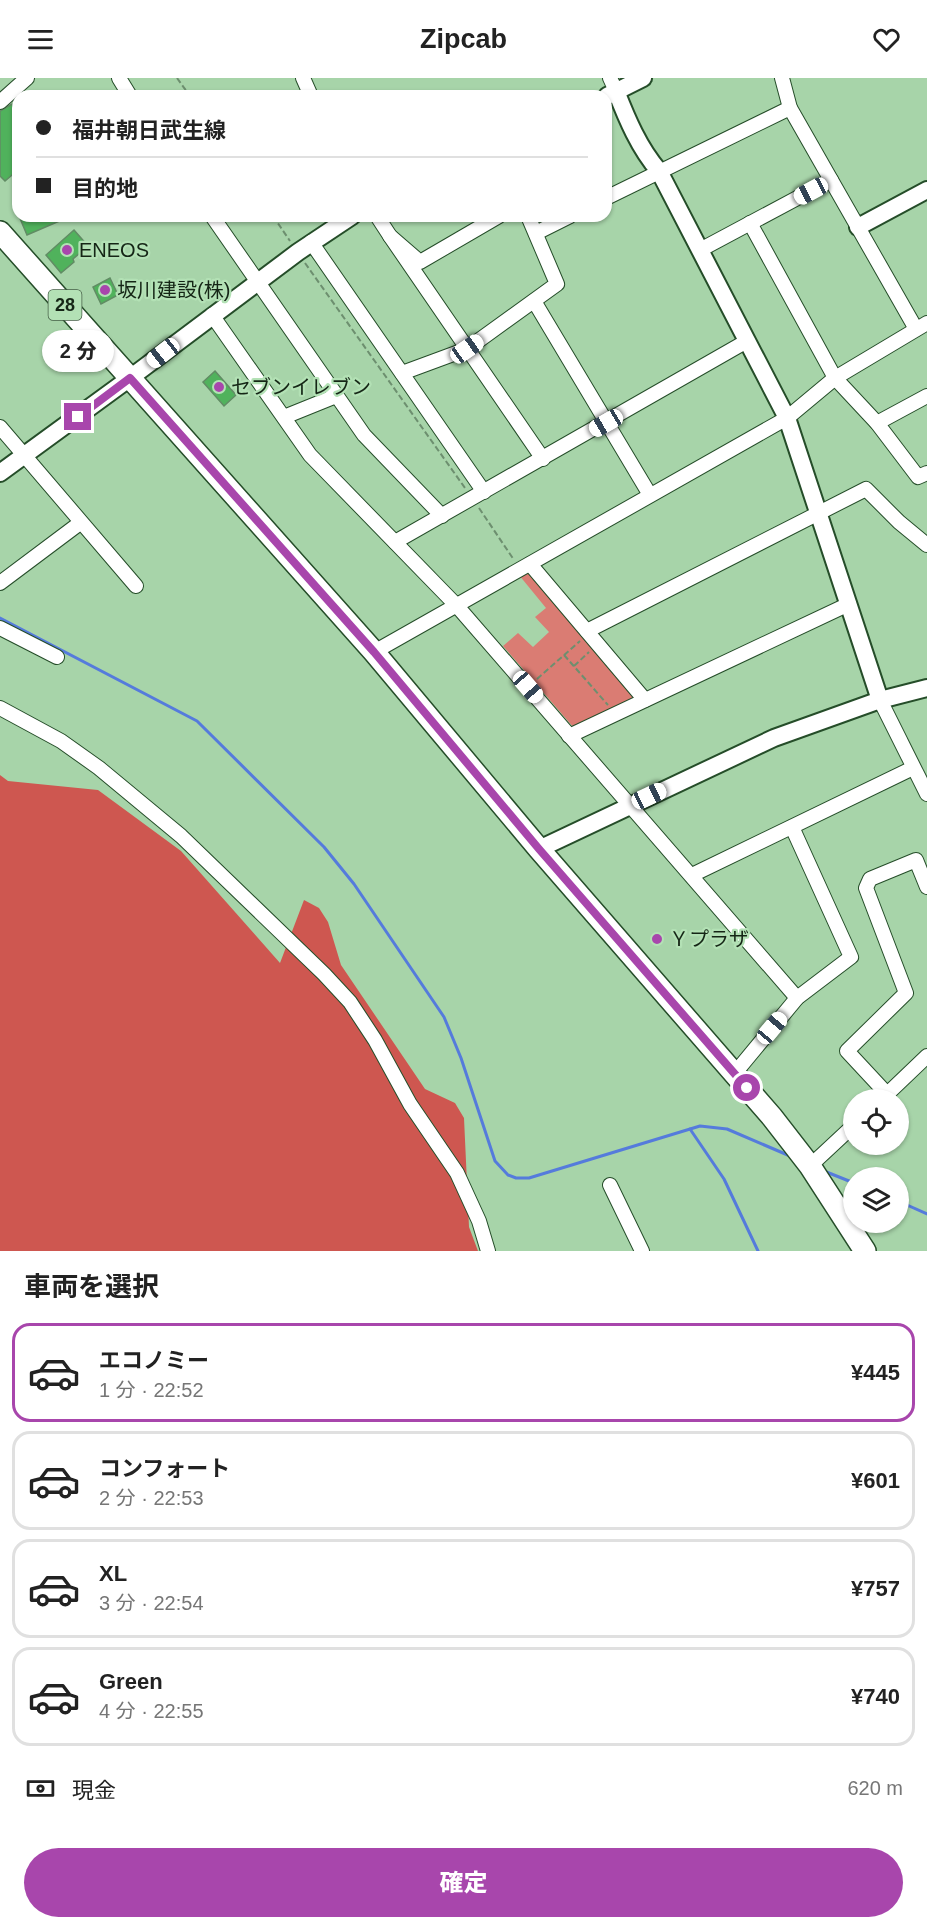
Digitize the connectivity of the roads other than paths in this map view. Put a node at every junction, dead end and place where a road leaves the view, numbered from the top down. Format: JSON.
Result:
{"nodes":[{"id":1,"x":643,"y":78,"type":"edge"},
{"id":2,"x":782,"y":78,"type":"edge"},
{"id":3,"x":21,"y":80,"type":"edge"},
{"id":4,"x":611,"y":88,"type":"edge"},
{"id":5,"x":0,"y":102,"type":"edge"},
{"id":6,"x":790,"y":108,"type":"junction"},
{"id":7,"x":659,"y":171,"type":"junction"},
{"id":8,"x":831,"y":180,"type":"junction"},
{"id":9,"x":927,"y":190,"type":"edge"},
{"id":10,"x":612,"y":195,"type":"edge"},
{"id":11,"x":216,"y":222,"type":"edge"},
{"id":12,"x":343,"y":222,"type":"edge"},
{"id":13,"x":381,"y":222,"type":"edge"},
{"id":14,"x":489,"y":222,"type":"edge"},
{"id":15,"x":531,"y":222,"type":"edge"},
{"id":16,"x":558,"y":222,"type":"edge"},
{"id":17,"x":750,"y":223,"type":"junction"},
{"id":18,"x":858,"y":227,"type":"junction"},
{"id":19,"x":0,"y":232,"type":"edge"},
{"id":20,"x":536,"y":233,"type":"junction"},
{"id":21,"x":390,"y":236,"type":"junction"},
{"id":22,"x":304,"y":247,"type":"junction"},
{"id":23,"x":700,"y":250,"type":"junction"},
{"id":24,"x":257,"y":282,"type":"junction"},
{"id":25,"x":534,"y":301,"type":"junction"},
{"id":26,"x":212,"y":315,"type":"junction"},
{"id":27,"x":921,"y":326,"type":"edge"},
{"id":28,"x":747,"y":341,"type":"junction"},
{"id":29,"x":467,"y":349,"type":"junction"},
{"id":30,"x":402,"y":373,"type":"junction"},
{"id":31,"x":130,"y":378,"type":"junction"},
{"id":32,"x":835,"y":378,"type":"junction"},
{"id":33,"x":336,"y":396,"type":"junction"},
{"id":34,"x":927,"y":396,"type":"edge"},
{"id":35,"x":284,"y":417,"type":"junction"},
{"id":36,"x":788,"y":418,"type":"junction"},
{"id":37,"x":606,"y":423,"type":"junction"},
{"id":38,"x":877,"y":423,"type":"junction"},
{"id":39,"x":0,"y":427,"type":"edge"},
{"id":40,"x":25,"y":455,"type":"junction"},
{"id":41,"x":543,"y":459,"type":"junction"},
{"id":42,"x":0,"y":473,"type":"edge"},
{"id":43,"x":927,"y":473,"type":"edge"},
{"id":44,"x":478,"y":495,"type":"junction"},
{"id":45,"x":650,"y":495,"type":"junction"},
{"id":46,"x":818,"y":512,"type":"junction"},
{"id":47,"x":442,"y":516,"type":"junction"},
{"id":48,"x":80,"y":523,"type":"junction"},
{"id":49,"x":395,"y":542,"type":"junction"},
{"id":50,"x":927,"y":545,"type":"edge"},
{"id":51,"x":526,"y":567,"type":"junction"},
{"id":52,"x":0,"y":583,"type":"edge"},
{"id":53,"x":136,"y":586,"type":"dead end"},
{"id":54,"x":849,"y":604,"type":"junction"},
{"id":55,"x":458,"y":606,"type":"junction"},
{"id":56,"x":0,"y":628,"type":"edge"},
{"id":57,"x":584,"y":636,"type":"junction"},
{"id":58,"x":374,"y":652,"type":"junction"},
{"id":59,"x":57,"y":657,"type":"dead end"},
{"id":60,"x":927,"y":688,"type":"edge"},
{"id":61,"x":645,"y":700,"type":"junction"},
{"id":62,"x":880,"y":700,"type":"junction"},
{"id":63,"x":0,"y":708,"type":"edge"},
{"id":64,"x":569,"y":736,"type":"junction"},
{"id":65,"x":913,"y":768,"type":"junction"},
{"id":66,"x":927,"y":794,"type":"edge"},
{"id":67,"x":629,"y":805,"type":"junction"},
{"id":68,"x":792,"y":827,"type":"junction"},
{"id":69,"x":539,"y":849,"type":"junction"},
{"id":70,"x":692,"y":875,"type":"junction"},
{"id":71,"x":927,"y":887,"type":"edge"},
{"id":72,"x":797,"y":998,"type":"junction"},
{"id":73,"x":927,"y":1056,"type":"edge"},
{"id":74,"x":735,"y":1073,"type":"junction"},
{"id":75,"x":878,"y":1089,"type":"edge"},
{"id":76,"x":892,"y":1089,"type":"edge"},
{"id":77,"x":843,"y":1135,"type":"edge"},
{"id":78,"x":810,"y":1166,"type":"junction"},
{"id":79,"x":610,"y":1185,"type":"dead end"},
{"id":80,"x":488,"y":1251,"type":"edge"},
{"id":81,"x":642,"y":1251,"type":"edge"},
{"id":82,"x":865,"y":1251,"type":"edge"}],
"edges":[{"from":1,"to":4,"type":"street"},
{"from":2,"to":6,"type":"street"},
{"from":3,"to":5,"type":"street"},
{"from":4,"to":7,"type":"street"},
{"from":6,"to":7,"type":"street"},
{"from":6,"to":8,"type":"street"},
{"from":7,"to":10,"type":"street"},
{"from":7,"to":23,"type":"street"},
{"from":8,"to":17,"type":"street"},
{"from":8,"to":18,"type":"street"},
{"from":9,"to":18,"type":"street"},
{"from":11,"to":24,"type":"street"},
{"from":12,"to":22,"type":"street"},
{"from":13,"to":21,"type":"street"},
{"from":14,"to":21,"type":"street"},
{"from":15,"to":20,"type":"street"},
{"from":16,"to":20,"type":"street"},
{"from":17,"to":23,"type":"street"},
{"from":17,"to":32,"type":"street"},
{"from":18,"to":27,"type":"street"},
{"from":19,"to":31,"type":"main road","number":"28"},
{"from":20,"to":25,"type":"street"},
{"from":21,"to":29,"type":"street"},
{"from":22,"to":24,"type":"street"},
{"from":22,"to":30,"type":"street"},
{"from":23,"to":28,"type":"street"},
{"from":24,"to":26,"type":"street"},
{"from":24,"to":33,"type":"street"},
{"from":25,"to":29,"type":"street"},
{"from":25,"to":37,"type":"street"},
{"from":26,"to":31,"type":"street"},
{"from":26,"to":35,"type":"street"},
{"from":27,"to":32,"type":"street"},
{"from":28,"to":36,"type":"street"},
{"from":28,"to":37,"type":"street"},
{"from":29,"to":30,"type":"street"},
{"from":29,"to":41,"type":"street"},
{"from":30,"to":44,"type":"street"},
{"from":31,"to":40,"type":"street"},
{"from":31,"to":58,"type":"main road","number":"28"},
{"from":32,"to":36,"type":"street"},
{"from":32,"to":38,"type":"street"},
{"from":33,"to":35,"type":"street"},
{"from":33,"to":47,"type":"street"},
{"from":34,"to":38,"type":"street"},
{"from":35,"to":49,"type":"street"},
{"from":36,"to":45,"type":"street"},
{"from":36,"to":46,"type":"street"},
{"from":37,"to":41,"type":"street"},
{"from":37,"to":45,"type":"street"},
{"from":38,"to":43,"type":"street"},
{"from":39,"to":40,"type":"street"},
{"from":40,"to":42,"type":"street"},
{"from":40,"to":48,"type":"street"},
{"from":41,"to":44,"type":"street"},
{"from":44,"to":47,"type":"street"},
{"from":45,"to":51,"type":"street"},
{"from":46,"to":50,"type":"street"},
{"from":46,"to":54,"type":"street"},
{"from":46,"to":57,"type":"street"},
{"from":47,"to":49,"type":"street"},
{"from":48,"to":52,"type":"street"},
{"from":48,"to":53,"type":"street"},
{"from":49,"to":55,"type":"street"},
{"from":51,"to":55,"type":"street"},
{"from":51,"to":57,"type":"street"},
{"from":54,"to":61,"type":"street"},
{"from":54,"to":62,"type":"street"},
{"from":55,"to":58,"type":"street"},
{"from":55,"to":64,"type":"street"},
{"from":56,"to":59,"type":"street"},
{"from":57,"to":61,"type":"street"},
{"from":58,"to":69,"type":"main road","number":"28"},
{"from":60,"to":62,"type":"street"},
{"from":61,"to":64,"type":"street"},
{"from":62,"to":65,"type":"street"},
{"from":62,"to":67,"type":"street"},
{"from":63,"to":80,"type":"street"},
{"from":64,"to":67,"type":"street"},
{"from":65,"to":66,"type":"street"},
{"from":65,"to":68,"type":"street"},
{"from":67,"to":69,"type":"street"},
{"from":67,"to":70,"type":"street"},
{"from":68,"to":70,"type":"street"},
{"from":68,"to":72,"type":"street"},
{"from":69,"to":74,"type":"main road","number":"28"},
{"from":70,"to":72,"type":"street"},
{"from":71,"to":75,"type":"street"},
{"from":72,"to":74,"type":"street"},
{"from":73,"to":76,"type":"street"},
{"from":74,"to":78,"type":"main road","number":"28"},
{"from":77,"to":78,"type":"street"},
{"from":78,"to":82,"type":"main road","number":"28"},
{"from":79,"to":81,"type":"street"}]}
